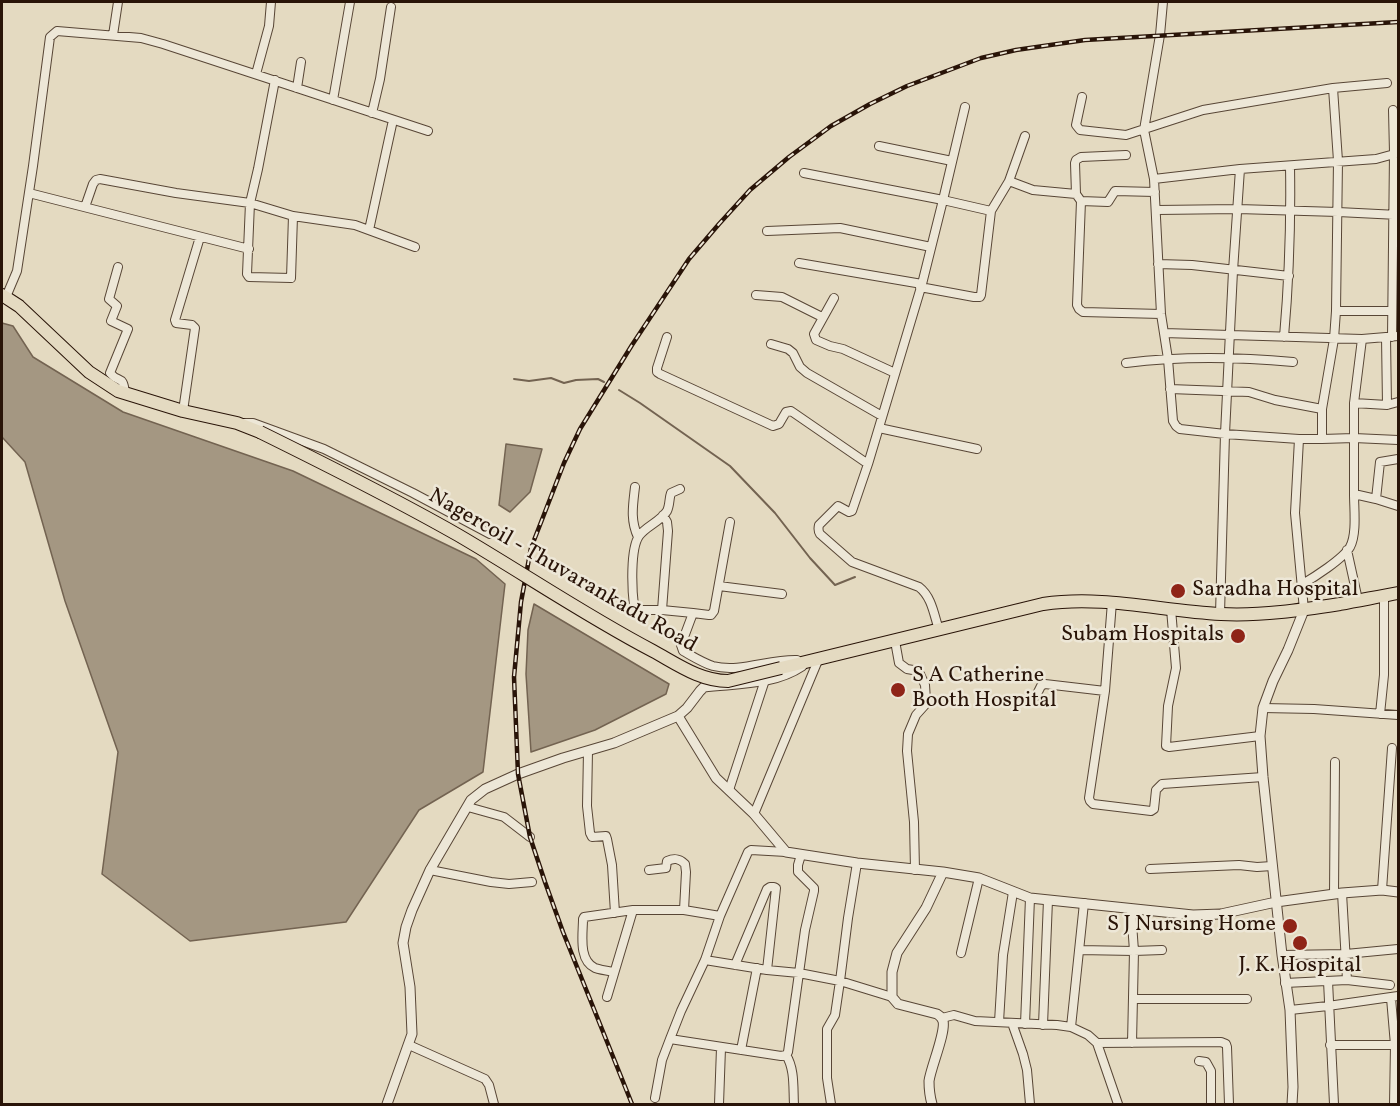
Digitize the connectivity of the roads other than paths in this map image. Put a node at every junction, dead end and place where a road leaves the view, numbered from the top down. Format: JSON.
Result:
{"nodes":[{"id":1,"x":118,"y":2,"type":"edge"},
{"id":2,"x":271,"y":2,"type":"edge"},
{"id":3,"x":350,"y":2,"type":"edge"},
{"id":4,"x":1163,"y":2,"type":"edge"},
{"id":5,"x":391,"y":7,"type":"dead end"},
{"id":6,"x":113,"y":35,"type":"junction"},
{"id":7,"x":301,"y":62,"type":"dead end"},
{"id":8,"x":256,"y":74,"type":"junction"},
{"id":9,"x":275,"y":80,"type":"junction"},
{"id":10,"x":1387,"y":83,"type":"dead end"},
{"id":11,"x":297,"y":88,"type":"junction"},
{"id":12,"x":1333,"y":88,"type":"junction"},
{"id":13,"x":1083,"y":97,"type":"dead end"},
{"id":14,"x":333,"y":100,"type":"junction"},
{"id":15,"x":965,"y":107,"type":"dead end"},
{"id":16,"x":1393,"y":110,"type":"dead end"},
{"id":17,"x":372,"y":112,"type":"junction"},
{"id":18,"x":393,"y":120,"type":"junction"},
{"id":19,"x":1144,"y":130,"type":"junction"},
{"id":20,"x":428,"y":131,"type":"dead end"},
{"id":21,"x":1025,"y":136,"type":"dead end"},
{"id":22,"x":879,"y":146,"type":"dead end"},
{"id":23,"x":1396,"y":153,"type":"edge"},
{"id":24,"x":1126,"y":155,"type":"dead end"},
{"id":25,"x":952,"y":162,"type":"junction"},
{"id":26,"x":1338,"y":162,"type":"junction"},
{"id":27,"x":1290,"y":166,"type":"junction"},
{"id":28,"x":1240,"y":169,"type":"junction"},
{"id":29,"x":804,"y":173,"type":"dead end"},
{"id":30,"x":1154,"y":179,"type":"junction"},
{"id":31,"x":1009,"y":181,"type":"junction"},
{"id":32,"x":1155,"y":192,"type":"junction"},
{"id":33,"x":29,"y":193,"type":"junction"},
{"id":34,"x":1078,"y":197,"type":"junction"},
{"id":35,"x":943,"y":200,"type":"junction"},
{"id":36,"x":250,"y":203,"type":"junction"},
{"id":37,"x":85,"y":207,"type":"junction"},
{"id":38,"x":1238,"y":209,"type":"junction"},
{"id":39,"x":1157,"y":210,"type":"junction"},
{"id":40,"x":1290,"y":210,"type":"junction"},
{"id":41,"x":991,"y":211,"type":"junction"},
{"id":42,"x":1338,"y":212,"type":"junction"},
{"id":43,"x":1396,"y":215,"type":"edge"},
{"id":44,"x":293,"y":216,"type":"junction"},
{"id":45,"x":369,"y":230,"type":"junction"},
{"id":46,"x":768,"y":231,"type":"dead end"},
{"id":47,"x":200,"y":237,"type":"junction"},
{"id":48,"x":415,"y":247,"type":"dead end"},
{"id":49,"x":931,"y":247,"type":"junction"},
{"id":50,"x":249,"y":249,"type":"junction"},
{"id":51,"x":1396,"y":251,"type":"edge"},
{"id":52,"x":799,"y":263,"type":"dead end"},
{"id":53,"x":1158,"y":264,"type":"junction"},
{"id":54,"x":118,"y":267,"type":"dead end"},
{"id":55,"x":1233,"y":271,"type":"junction"},
{"id":56,"x":1289,"y":276,"type":"junction"},
{"id":57,"x":921,"y":286,"type":"junction"},
{"id":58,"x":756,"y":295,"type":"dead end"},
{"id":59,"x":4,"y":296,"type":"edge"},
{"id":60,"x":834,"y":298,"type":"dead end"},
{"id":61,"x":1336,"y":311,"type":"junction"},
{"id":62,"x":1392,"y":311,"type":"junction"},
{"id":63,"x":1161,"y":314,"type":"junction"},
{"id":64,"x":822,"y":317,"type":"junction"},
{"id":65,"x":1164,"y":333,"type":"junction"},
{"id":66,"x":1230,"y":335,"type":"junction"},
{"id":67,"x":1284,"y":337,"type":"junction"},
{"id":68,"x":1392,"y":337,"type":"edge"},
{"id":69,"x":667,"y":338,"type":"dead end"},
{"id":70,"x":1334,"y":339,"type":"junction"},
{"id":71,"x":1362,"y":339,"type":"junction"},
{"id":72,"x":771,"y":344,"type":"dead end"},
{"id":73,"x":1229,"y":358,"type":"junction"},
{"id":74,"x":1168,"y":359,"type":"junction"},
{"id":75,"x":1293,"y":362,"type":"dead end"},
{"id":76,"x":1126,"y":363,"type":"dead end"},
{"id":77,"x":895,"y":372,"type":"junction"},
{"id":78,"x":1170,"y":389,"type":"junction"},
{"id":79,"x":1227,"y":391,"type":"junction"},
{"id":80,"x":125,"y":393,"type":"junction"},
{"id":81,"x":1398,"y":402,"type":"edge"},
{"id":82,"x":1354,"y":403,"type":"junction"},
{"id":83,"x":1387,"y":405,"type":"junction"},
{"id":84,"x":1322,"y":409,"type":"junction"},
{"id":85,"x":183,"y":411,"type":"junction"},
{"id":86,"x":882,"y":416,"type":"junction"},
{"id":87,"x":237,"y":423,"type":"junction"},
{"id":88,"x":879,"y":428,"type":"junction"},
{"id":89,"x":1225,"y":434,"type":"junction"},
{"id":90,"x":1354,"y":438,"type":"junction"},
{"id":91,"x":1299,"y":439,"type":"junction"},
{"id":92,"x":1322,"y":439,"type":"junction"},
{"id":93,"x":1398,"y":440,"type":"edge"},
{"id":94,"x":977,"y":449,"type":"dead end"},
{"id":95,"x":1398,"y":459,"type":"edge"},
{"id":96,"x":868,"y":464,"type":"junction"},
{"id":97,"x":635,"y":487,"type":"dead end"},
{"id":98,"x":680,"y":489,"type":"dead end"},
{"id":99,"x":1354,"y":494,"type":"junction"},
{"id":100,"x":1376,"y":499,"type":"junction"},
{"id":101,"x":1398,"y":505,"type":"edge"},
{"id":102,"x":663,"y":515,"type":"junction"},
{"id":103,"x":730,"y":522,"type":"dead end"},
{"id":104,"x":490,"y":534,"type":"dead end"},
{"id":105,"x":638,"y":537,"type":"junction"},
{"id":106,"x":1347,"y":550,"type":"junction"},
{"id":107,"x":1300,"y":585,"type":"junction"},
{"id":108,"x":719,"y":586,"type":"junction"},
{"id":109,"x":1398,"y":593,"type":"edge"},
{"id":110,"x":782,"y":594,"type":"dead end"},
{"id":111,"x":1384,"y":596,"type":"junction"},
{"id":112,"x":1358,"y":600,"type":"junction"},
{"id":113,"x":1112,"y":602,"type":"junction"},
{"id":114,"x":1171,"y":609,"type":"junction"},
{"id":115,"x":662,"y":610,"type":"junction"},
{"id":116,"x":1304,"y":610,"type":"junction"},
{"id":117,"x":693,"y":613,"type":"junction"},
{"id":118,"x":1220,"y":614,"type":"junction"},
{"id":119,"x":939,"y":630,"type":"junction"},
{"id":120,"x":895,"y":641,"type":"junction"},
{"id":121,"x":814,"y":660,"type":"junction"},
{"id":122,"x":765,"y":680,"type":"junction"},
{"id":123,"x":1105,"y":691,"type":"junction"},
{"id":124,"x":1036,"y":696,"type":"dead end"},
{"id":125,"x":1263,"y":708,"type":"junction"},
{"id":126,"x":1380,"y":714,"type":"junction"},
{"id":127,"x":1398,"y":715,"type":"edge"},
{"id":128,"x":678,"y":716,"type":"junction"},
{"id":129,"x":1260,"y":736,"type":"junction"},
{"id":130,"x":1392,"y":748,"type":"dead end"},
{"id":131,"x":588,"y":751,"type":"junction"},
{"id":132,"x":1335,"y":762,"type":"dead end"},
{"id":133,"x":1263,"y":777,"type":"junction"},
{"id":134,"x":729,"y":790,"type":"junction"},
{"id":135,"x":468,"y":807,"type":"junction"},
{"id":136,"x":754,"y":814,"type":"junction"},
{"id":137,"x":530,"y":837,"type":"dead end"},
{"id":138,"x":786,"y":852,"type":"junction"},
{"id":139,"x":801,"y":855,"type":"junction"},
{"id":140,"x":857,"y":863,"type":"junction"},
{"id":141,"x":1272,"y":866,"type":"junction"},
{"id":142,"x":1150,"y":869,"type":"dead end"},
{"id":143,"x":430,"y":870,"type":"junction"},
{"id":144,"x":650,"y":870,"type":"dead end"},
{"id":145,"x":915,"y":870,"type":"junction"},
{"id":146,"x":943,"y":872,"type":"junction"},
{"id":147,"x":979,"y":878,"type":"junction"},
{"id":148,"x":532,"y":882,"type":"dead end"},
{"id":149,"x":1382,"y":890,"type":"junction"},
{"id":150,"x":1013,"y":892,"type":"junction"},
{"id":151,"x":1398,"y":892,"type":"edge"},
{"id":152,"x":1338,"y":894,"type":"junction"},
{"id":153,"x":1030,"y":898,"type":"junction"},
{"id":154,"x":1048,"y":900,"type":"junction"},
{"id":155,"x":1276,"y":902,"type":"junction"},
{"id":156,"x":1084,"y":903,"type":"junction"},
{"id":157,"x":1131,"y":909,"type":"junction"},
{"id":158,"x":633,"y":910,"type":"junction"},
{"id":159,"x":684,"y":910,"type":"junction"},
{"id":160,"x":615,"y":913,"type":"junction"},
{"id":161,"x":720,"y":916,"type":"junction"},
{"id":162,"x":1398,"y":949,"type":"edge"},
{"id":163,"x":1079,"y":950,"type":"junction"},
{"id":164,"x":1162,"y":950,"type":"dead end"},
{"id":165,"x":1134,"y":951,"type":"junction"},
{"id":166,"x":961,"y":953,"type":"dead end"},
{"id":167,"x":1346,"y":954,"type":"junction"},
{"id":168,"x":1282,"y":955,"type":"junction"},
{"id":169,"x":705,"y":960,"type":"junction"},
{"id":170,"x":735,"y":965,"type":"junction"},
{"id":171,"x":757,"y":968,"type":"junction"},
{"id":172,"x":767,"y":970,"type":"junction"},
{"id":173,"x":614,"y":972,"type":"junction"},
{"id":174,"x":799,"y":973,"type":"junction"},
{"id":175,"x":1347,"y":980,"type":"junction"},
{"id":176,"x":840,"y":981,"type":"junction"},
{"id":177,"x":1328,"y":981,"type":"junction"},
{"id":178,"x":1286,"y":982,"type":"junction"},
{"id":179,"x":1390,"y":985,"type":"dead end"},
{"id":180,"x":607,"y":997,"type":"dead end"},
{"id":181,"x":892,"y":997,"type":"junction"},
{"id":182,"x":1395,"y":997,"type":"edge"},
{"id":183,"x":1132,"y":999,"type":"junction"},
{"id":184,"x":1247,"y":999,"type":"dead end"},
{"id":185,"x":1328,"y":1006,"type":"junction"},
{"id":186,"x":1290,"y":1010,"type":"junction"},
{"id":187,"x":942,"y":1018,"type":"junction"},
{"id":188,"x":999,"y":1022,"type":"junction"},
{"id":189,"x":1012,"y":1023,"type":"junction"},
{"id":190,"x":1025,"y":1024,"type":"junction"},
{"id":191,"x":1043,"y":1025,"type":"junction"},
{"id":192,"x":1071,"y":1027,"type":"junction"},
{"id":193,"x":670,"y":1039,"type":"junction"},
{"id":194,"x":1097,"y":1043,"type":"junction"},
{"id":195,"x":1132,"y":1043,"type":"junction"},
{"id":196,"x":409,"y":1045,"type":"junction"},
{"id":197,"x":1330,"y":1045,"type":"junction"},
{"id":198,"x":1397,"y":1045,"type":"edge"},
{"id":199,"x":721,"y":1048,"type":"junction"},
{"id":200,"x":741,"y":1050,"type":"junction"},
{"id":201,"x":786,"y":1055,"type":"junction"},
{"id":202,"x":1199,"y":1061,"type":"dead end"},
{"id":203,"x":655,"y":1098,"type":"dead end"},
{"id":204,"x":387,"y":1104,"type":"edge"},
{"id":205,"x":494,"y":1104,"type":"edge"},
{"id":206,"x":719,"y":1104,"type":"edge"},
{"id":207,"x":794,"y":1104,"type":"edge"},
{"id":208,"x":831,"y":1104,"type":"edge"},
{"id":209,"x":932,"y":1104,"type":"edge"},
{"id":210,"x":1030,"y":1104,"type":"edge"},
{"id":211,"x":1118,"y":1104,"type":"edge"},
{"id":212,"x":1211,"y":1104,"type":"edge"},
{"id":213,"x":1228,"y":1104,"type":"edge"},
{"id":214,"x":1292,"y":1104,"type":"edge"},
{"id":215,"x":1334,"y":1104,"type":"edge"},
{"id":216,"x":1394,"y":1104,"type":"edge"}],
"edges":[{"from":1,"to":6,"type":"street"},
{"from":2,"to":8,"type":"street"},
{"from":3,"to":14,"type":"street"},
{"from":4,"to":19,"type":"street"},
{"from":5,"to":17,"type":"street"},
{"from":6,"to":8,"type":"street"},
{"from":6,"to":33,"type":"street"},
{"from":7,"to":11,"type":"street"},
{"from":8,"to":9,"type":"street"},
{"from":9,"to":11,"type":"street"},
{"from":9,"to":36,"type":"street"},
{"from":10,"to":12,"type":"street"},
{"from":11,"to":14,"type":"street"},
{"from":12,"to":19,"type":"street"},
{"from":12,"to":26,"type":"street"},
{"from":13,"to":19,"type":"street"},
{"from":14,"to":17,"type":"street"},
{"from":15,"to":25,"type":"street"},
{"from":16,"to":23,"type":"street"},
{"from":17,"to":18,"type":"street"},
{"from":18,"to":20,"type":"street"},
{"from":18,"to":45,"type":"street"},
{"from":19,"to":30,"type":"street"},
{"from":21,"to":31,"type":"street"},
{"from":22,"to":25,"type":"street"},
{"from":23,"to":26,"type":"street"},
{"from":23,"to":43,"type":"street"},
{"from":24,"to":34,"type":"street"},
{"from":25,"to":35,"type":"street"},
{"from":26,"to":27,"type":"street"},
{"from":26,"to":42,"type":"street"},
{"from":27,"to":28,"type":"street"},
{"from":27,"to":40,"type":"street"},
{"from":28,"to":30,"type":"street"},
{"from":28,"to":38,"type":"street"},
{"from":29,"to":35,"type":"street"},
{"from":30,"to":32,"type":"street"},
{"from":31,"to":34,"type":"street"},
{"from":31,"to":41,"type":"street"},
{"from":32,"to":34,"type":"street"},
{"from":32,"to":39,"type":"street"},
{"from":33,"to":37,"type":"street"},
{"from":33,"to":59,"type":"street"},
{"from":34,"to":63,"type":"street"},
{"from":35,"to":41,"type":"street"},
{"from":35,"to":49,"type":"street"},
{"from":36,"to":37,"type":"street"},
{"from":36,"to":44,"type":"street"},
{"from":36,"to":50,"type":"street"},
{"from":37,"to":47,"type":"street"},
{"from":38,"to":39,"type":"street"},
{"from":38,"to":40,"type":"street"},
{"from":38,"to":55,"type":"street"},
{"from":39,"to":53,"type":"street"},
{"from":40,"to":42,"type":"street"},
{"from":40,"to":56,"type":"street"},
{"from":41,"to":57,"type":"street"},
{"from":42,"to":43,"type":"street"},
{"from":42,"to":61,"type":"street"},
{"from":43,"to":51,"type":"street"},
{"from":44,"to":45,"type":"street"},
{"from":44,"to":50,"type":"street"},
{"from":45,"to":48,"type":"street"},
{"from":46,"to":49,"type":"street"},
{"from":47,"to":50,"type":"street"},
{"from":47,"to":85,"type":"street"},
{"from":49,"to":57,"type":"street"},
{"from":51,"to":62,"type":"street"},
{"from":52,"to":57,"type":"street"},
{"from":53,"to":55,"type":"street"},
{"from":53,"to":63,"type":"street"},
{"from":54,"to":80,"type":"street"},
{"from":55,"to":56,"type":"street"},
{"from":55,"to":66,"type":"street"},
{"from":56,"to":67,"type":"street"},
{"from":57,"to":77,"type":"street"},
{"from":58,"to":64,"type":"street"},
{"from":59,"to":80,"type":"main road","name":"Nagercoil - Thuvarankadu Road"},
{"from":60,"to":64,"type":"street"},
{"from":61,"to":62,"type":"street"},
{"from":61,"to":70,"type":"street"},
{"from":62,"to":68,"type":"street"},
{"from":63,"to":65,"type":"street"},
{"from":64,"to":77,"type":"street"},
{"from":65,"to":66,"type":"street"},
{"from":65,"to":74,"type":"street"},
{"from":66,"to":67,"type":"street"},
{"from":66,"to":73,"type":"street"},
{"from":67,"to":70,"type":"street"},
{"from":68,"to":71,"type":"street"},
{"from":68,"to":83,"type":"street"},
{"from":69,"to":96,"type":"street"},
{"from":70,"to":71,"type":"street"},
{"from":70,"to":84,"type":"street"},
{"from":71,"to":82,"type":"street"},
{"from":72,"to":86,"type":"street"},
{"from":73,"to":74,"type":"street"},
{"from":73,"to":75,"type":"street"},
{"from":73,"to":79,"type":"street"},
{"from":74,"to":76,"type":"street"},
{"from":74,"to":78,"type":"street"},
{"from":77,"to":86,"type":"street"},
{"from":78,"to":79,"type":"street"},
{"from":78,"to":89,"type":"street"},
{"from":79,"to":84,"type":"street"},
{"from":79,"to":89,"type":"street"},
{"from":80,"to":85,"type":"main road","name":"Nagercoil - Thuvarankadu Road"},
{"from":81,"to":83,"type":"street"},
{"from":82,"to":83,"type":"street"},
{"from":82,"to":90,"type":"street"},
{"from":84,"to":92,"type":"street"},
{"from":85,"to":87,"type":"main road","name":"Nagercoil - Thuvarankadu Road"},
{"from":86,"to":88,"type":"street"},
{"from":87,"to":104,"type":"street"},
{"from":87,"to":121,"type":"main road","name":"Nagercoil - Thuvarankadu Road","bridge":true},
{"from":88,"to":94,"type":"street"},
{"from":88,"to":96,"type":"street"},
{"from":89,"to":91,"type":"street"},
{"from":89,"to":118,"type":"street"},
{"from":90,"to":92,"type":"street"},
{"from":90,"to":93,"type":"street"},
{"from":90,"to":99,"type":"street"},
{"from":91,"to":92,"type":"street"},
{"from":91,"to":107,"type":"street"},
{"from":95,"to":100,"type":"street"},
{"from":96,"to":119,"type":"street"},
{"from":97,"to":105,"type":"street"},
{"from":98,"to":102,"type":"street"},
{"from":99,"to":100,"type":"street"},
{"from":99,"to":106,"type":"street"},
{"from":100,"to":101,"type":"street"},
{"from":102,"to":105,"type":"street"},
{"from":102,"to":115,"type":"street"},
{"from":103,"to":108,"type":"street"},
{"from":105,"to":115,"type":"street"},
{"from":106,"to":107,"type":"street"},
{"from":106,"to":112,"type":"street"},
{"from":107,"to":116,"type":"street"},
{"from":108,"to":110,"type":"street"},
{"from":108,"to":117,"type":"street"},
{"from":109,"to":111,"type":"main road","name":"Nagercoil - Thuvarankadu Road"},
{"from":111,"to":112,"type":"main road","name":"Nagercoil - Thuvarankadu Road"},
{"from":111,"to":126,"type":"street"},
{"from":112,"to":116,"type":"main road","name":"Nagercoil - Thuvarankadu Road"},
{"from":113,"to":114,"type":"main road","name":"Nagercoil - Thuvarankadu Road"},
{"from":113,"to":119,"type":"main road","name":"Nagercoil - Thuvarankadu Road"},
{"from":113,"to":123,"type":"street"},
{"from":114,"to":118,"type":"main road","name":"Nagercoil - Thuvarankadu Road"},
{"from":114,"to":129,"type":"street"},
{"from":115,"to":117,"type":"street"},
{"from":116,"to":118,"type":"main road","name":"Nagercoil - Thuvarankadu Road"},
{"from":116,"to":125,"type":"street"},
{"from":117,"to":121,"type":"street"},
{"from":119,"to":120,"type":"main road","name":"Nagercoil - Thuvarankadu Road"},
{"from":120,"to":121,"type":"main road","name":"Nagercoil - Thuvarankadu Road"},
{"from":120,"to":145,"type":"street"},
{"from":121,"to":122,"type":"street"},
{"from":121,"to":136,"type":"street"},
{"from":122,"to":128,"type":"street"},
{"from":122,"to":134,"type":"street"},
{"from":123,"to":124,"type":"street"},
{"from":123,"to":133,"type":"street"},
{"from":125,"to":126,"type":"street"},
{"from":125,"to":129,"type":"street"},
{"from":126,"to":127,"type":"street"},
{"from":128,"to":131,"type":"street"},
{"from":128,"to":134,"type":"street"},
{"from":129,"to":133,"type":"street"},
{"from":130,"to":149,"type":"street"},
{"from":131,"to":135,"type":"street"},
{"from":131,"to":160,"type":"street"},
{"from":132,"to":152,"type":"street"},
{"from":133,"to":141,"type":"street"},
{"from":134,"to":136,"type":"street"},
{"from":135,"to":137,"type":"street"},
{"from":135,"to":143,"type":"street"},
{"from":136,"to":138,"type":"street"},
{"from":138,"to":139,"type":"street"},
{"from":138,"to":161,"type":"street"},
{"from":139,"to":140,"type":"street"},
{"from":139,"to":174,"type":"street"},
{"from":140,"to":145,"type":"street"},
{"from":140,"to":176,"type":"street"},
{"from":141,"to":142,"type":"street"},
{"from":141,"to":155,"type":"street"},
{"from":143,"to":148,"type":"street"},
{"from":143,"to":196,"type":"street"},
{"from":144,"to":159,"type":"street"},
{"from":145,"to":146,"type":"street"},
{"from":146,"to":147,"type":"street"},
{"from":146,"to":181,"type":"street"},
{"from":147,"to":150,"type":"street"},
{"from":147,"to":166,"type":"street"},
{"from":149,"to":151,"type":"street"},
{"from":149,"to":152,"type":"street"},
{"from":150,"to":153,"type":"street"},
{"from":150,"to":188,"type":"street"},
{"from":152,"to":155,"type":"street"},
{"from":152,"to":167,"type":"street"},
{"from":153,"to":154,"type":"street"},
{"from":153,"to":190,"type":"street"},
{"from":154,"to":156,"type":"street"},
{"from":154,"to":191,"type":"street"},
{"from":155,"to":157,"type":"street"},
{"from":155,"to":168,"type":"street"},
{"from":156,"to":157,"type":"street"},
{"from":156,"to":163,"type":"street"},
{"from":157,"to":165,"type":"street"},
{"from":158,"to":159,"type":"street"},
{"from":158,"to":160,"type":"street"},
{"from":158,"to":173,"type":"street"},
{"from":159,"to":161,"type":"street"},
{"from":160,"to":173,"type":"street"},
{"from":161,"to":169,"type":"street"},
{"from":162,"to":167,"type":"street"},
{"from":163,"to":165,"type":"street"},
{"from":163,"to":192,"type":"street"},
{"from":164,"to":165,"type":"street"},
{"from":165,"to":183,"type":"street"},
{"from":167,"to":168,"type":"street"},
{"from":167,"to":175,"type":"street"},
{"from":168,"to":178,"type":"street"},
{"from":169,"to":170,"type":"street"},
{"from":169,"to":193,"type":"street"},
{"from":170,"to":171,"type":"street"},
{"from":170,"to":172,"type":"street"},
{"from":171,"to":172,"type":"street"},
{"from":171,"to":200,"type":"street"},
{"from":172,"to":174,"type":"street"},
{"from":173,"to":180,"type":"street"},
{"from":174,"to":176,"type":"street"},
{"from":174,"to":201,"type":"street"},
{"from":175,"to":177,"type":"street"},
{"from":175,"to":179,"type":"street"},
{"from":176,"to":181,"type":"street"},
{"from":176,"to":208,"type":"street"},
{"from":177,"to":178,"type":"street"},
{"from":177,"to":185,"type":"street"},
{"from":178,"to":186,"type":"street"},
{"from":181,"to":187,"type":"street"},
{"from":182,"to":185,"type":"street"},
{"from":182,"to":198,"type":"street"},
{"from":183,"to":184,"type":"street"},
{"from":183,"to":195,"type":"street"},
{"from":185,"to":186,"type":"street"},
{"from":185,"to":197,"type":"street"},
{"from":186,"to":214,"type":"street"},
{"from":187,"to":188,"type":"street"},
{"from":187,"to":209,"type":"street"},
{"from":188,"to":189,"type":"street"},
{"from":189,"to":190,"type":"street"},
{"from":189,"to":210,"type":"street"},
{"from":190,"to":191,"type":"street"},
{"from":191,"to":192,"type":"street"},
{"from":192,"to":194,"type":"street"},
{"from":193,"to":199,"type":"street"},
{"from":193,"to":203,"type":"street"},
{"from":194,"to":195,"type":"street"},
{"from":194,"to":211,"type":"street"},
{"from":195,"to":213,"type":"street"},
{"from":196,"to":204,"type":"street"},
{"from":196,"to":205,"type":"street"},
{"from":197,"to":198,"type":"street"},
{"from":197,"to":215,"type":"street"},
{"from":198,"to":216,"type":"street"},
{"from":199,"to":200,"type":"street"},
{"from":199,"to":206,"type":"street"},
{"from":200,"to":201,"type":"street"},
{"from":201,"to":207,"type":"street"},
{"from":202,"to":212,"type":"street"}]}
